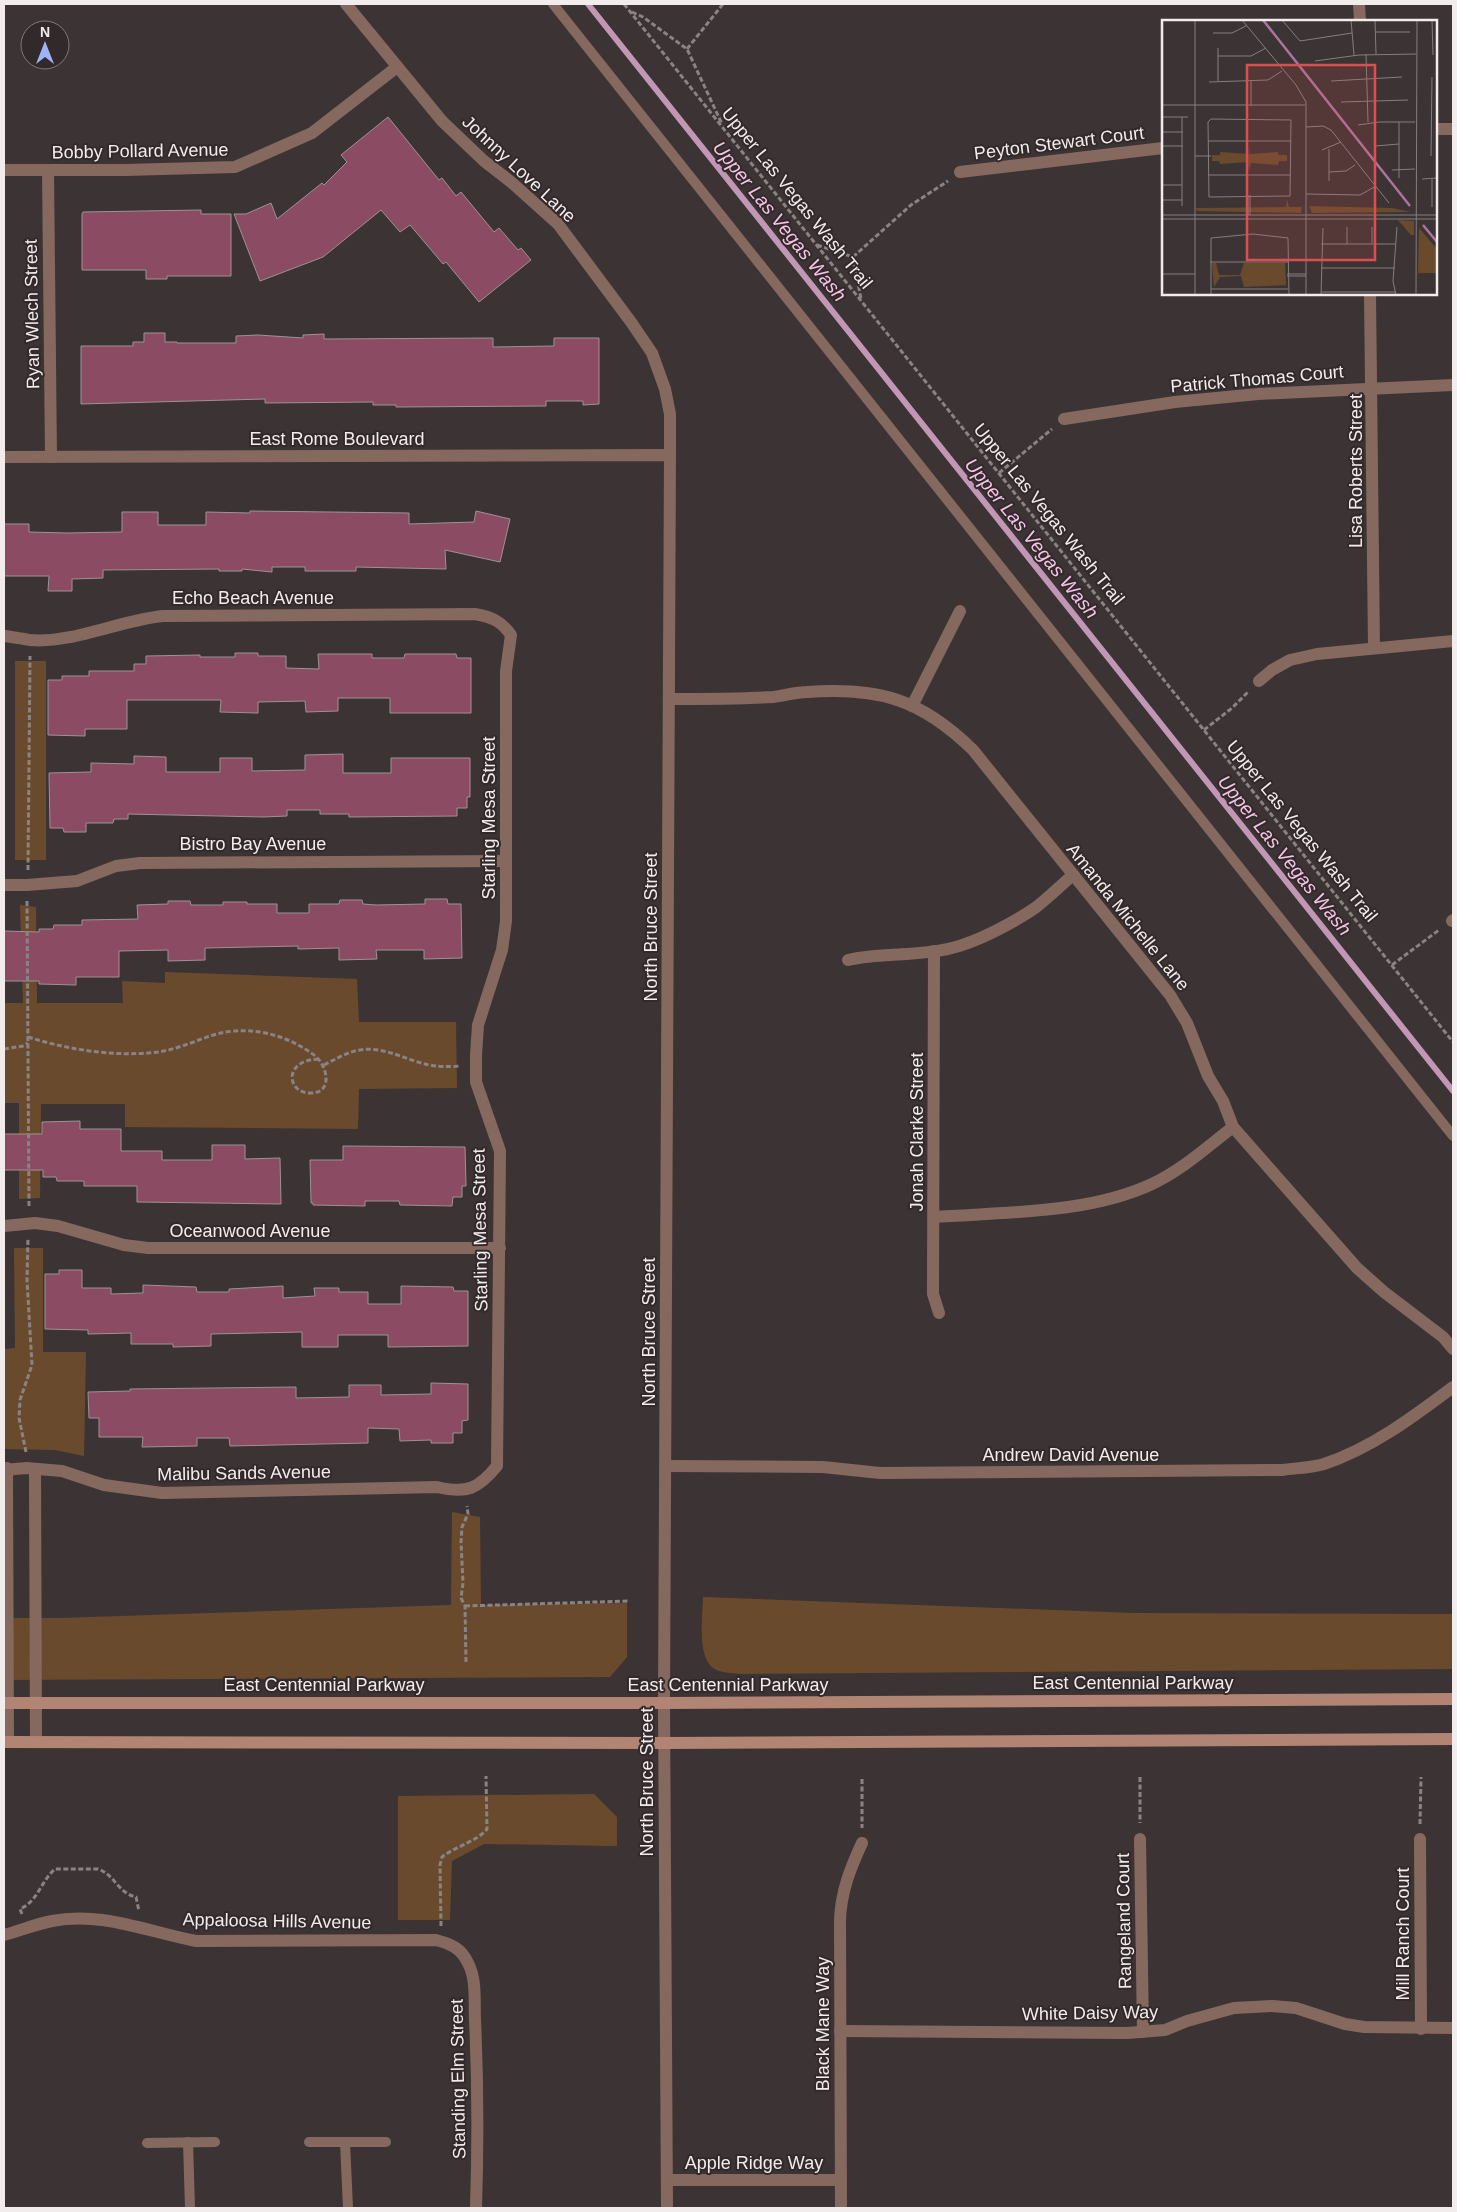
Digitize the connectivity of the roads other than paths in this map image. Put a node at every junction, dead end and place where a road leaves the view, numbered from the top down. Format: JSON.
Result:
{"nodes":[{"id":1,"x":346,"y":4,"type":"edge"},
{"id":2,"x":553,"y":4,"type":"edge"},
{"id":3,"x":1359,"y":4,"type":"edge"},
{"id":4,"x":1360,"y":20,"type":"edge"},
{"id":5,"x":397,"y":67,"type":"junction"},
{"id":6,"x":1453,"y":128,"type":"edge"},
{"id":7,"x":1437,"y":129,"type":"edge"},
{"id":8,"x":1162,"y":148,"type":"edge"},
{"id":9,"x":4,"y":170,"type":"edge"},
{"id":10,"x":48,"y":170,"type":"junction"},
{"id":11,"x":960,"y":172,"type":"road end"},
{"id":12,"x":1370,"y":295,"type":"edge"},
{"id":13,"x":1453,"y":385,"type":"edge"},
{"id":14,"x":1373,"y":388,"type":"junction"},
{"id":15,"x":1064,"y":419,"type":"road end"},
{"id":16,"x":670,"y":455,"type":"junction"},
{"id":17,"x":4,"y":457,"type":"edge"},
{"id":18,"x":52,"y":457,"type":"junction"},
{"id":19,"x":960,"y":611,"type":"dead end"},
{"id":20,"x":503,"y":624,"type":"joint"},
{"id":21,"x":4,"y":636,"type":"edge"},
{"id":22,"x":1453,"y":642,"type":"edge"},
{"id":23,"x":1374,"y":648,"type":"junction"},
{"id":24,"x":1259,"y":681,"type":"road end"},
{"id":25,"x":669,"y":699,"type":"junction"},
{"id":26,"x":912,"y":706,"type":"junction"},
{"id":27,"x":506,"y":861,"type":"junction"},
{"id":28,"x":1073,"y":875,"type":"junction"},
{"id":29,"x":4,"y":884,"type":"edge"},
{"id":30,"x":934,"y":951,"type":"junction"},
{"id":31,"x":848,"y":960,"type":"dead end"},
{"id":32,"x":1233,"y":1126,"type":"junction"},
{"id":33,"x":1453,"y":1136,"type":"edge"},
{"id":34,"x":934,"y":1217,"type":"junction"},
{"id":35,"x":4,"y":1226,"type":"edge"},
{"id":36,"x":500,"y":1248,"type":"junction"},
{"id":37,"x":938,"y":1313,"type":"dead end"},
{"id":38,"x":1453,"y":1350,"type":"edge"},
{"id":39,"x":1453,"y":1387,"type":"edge"},
{"id":40,"x":666,"y":1466,"type":"junction"},
{"id":41,"x":5,"y":1469,"type":"edge"},
{"id":42,"x":31,"y":1469,"type":"junction"},
{"id":43,"x":465,"y":1490,"type":"joint"},
{"id":44,"x":1453,"y":1700,"type":"edge"},
{"id":45,"x":36,"y":1702,"type":"junction"},
{"id":46,"x":6,"y":1703,"type":"edge"},
{"id":47,"x":664,"y":1703,"type":"junction"},
{"id":48,"x":1453,"y":1739,"type":"edge"},
{"id":49,"x":6,"y":1742,"type":"edge"},
{"id":50,"x":36,"y":1742,"type":"junction"},
{"id":51,"x":664,"y":1743,"type":"junction"},
{"id":52,"x":1140,"y":1839,"type":"road end"},
{"id":53,"x":1420,"y":1839,"type":"road end"},
{"id":54,"x":862,"y":1843,"type":"road end"},
{"id":55,"x":4,"y":1935,"type":"edge"},
{"id":56,"x":462,"y":1952,"type":"joint"},
{"id":57,"x":1453,"y":2028,"type":"edge"},
{"id":58,"x":1421,"y":2029,"type":"junction"},
{"id":59,"x":840,"y":2031,"type":"junction"},
{"id":60,"x":1143,"y":2032,"type":"junction"},
{"id":61,"x":188,"y":2142,"type":"junction"},
{"id":62,"x":215,"y":2142,"type":"dead end"},
{"id":63,"x":310,"y":2142,"type":"dead end"},
{"id":64,"x":345,"y":2142,"type":"junction"},
{"id":65,"x":386,"y":2142,"type":"dead end"},
{"id":66,"x":148,"y":2143,"type":"dead end"},
{"id":67,"x":667,"y":2180,"type":"junction"},
{"id":68,"x":841,"y":2180,"type":"junction"},
{"id":69,"x":190,"y":2208,"type":"edge"},
{"id":70,"x":348,"y":2208,"type":"edge"},
{"id":71,"x":476,"y":2208,"type":"edge"},
{"id":72,"x":667,"y":2208,"type":"edge"},
{"id":73,"x":841,"y":2208,"type":"edge"}],
"edges":[{"from":1,"to":5,"type":"street","name":"Johnny Love Lane"},
{"from":2,"to":33,"type":"lane"},
{"from":3,"to":4,"type":"street"},
{"from":5,"to":10,"type":"street","name":"Bobby Pollard Avenue"},
{"from":5,"to":16,"type":"street","name":"Johnny Love Lane"},
{"from":6,"to":7,"type":"street"},
{"from":8,"to":11,"type":"street","name":"Peyton Stewart Court"},
{"from":9,"to":10,"type":"street","name":"Bobby Pollard Avenue"},
{"from":10,"to":18,"type":"street","name":"Ryan Wlech Street"},
{"from":12,"to":14,"type":"street","name":"Lisa Roberts Street"},
{"from":13,"to":14,"type":"street","name":"Patrick Thomas Court"},
{"from":14,"to":15,"type":"street","name":"Patrick Thomas Court"},
{"from":14,"to":23,"type":"street","name":"Lisa Roberts Street"},
{"from":16,"to":18,"type":"street","name":"East Rome Boulevard"},
{"from":16,"to":25,"type":"street","name":"North Bruce Street"},
{"from":17,"to":18,"type":"street","name":"East Rome Boulevard"},
{"from":19,"to":26,"type":"street"},
{"from":20,"to":21,"type":"street","name":"Echo Beach Avenue"},
{"from":20,"to":27,"type":"street","name":"Starling Mesa Street"},
{"from":22,"to":23,"type":"street"},
{"from":23,"to":24,"type":"street"},
{"from":25,"to":26,"type":"street","name":"Amanda Michelle Lane"},
{"from":25,"to":40,"type":"street","name":"North Bruce Street"},
{"from":26,"to":28,"type":"street","name":"Amanda Michelle Lane"},
{"from":27,"to":29,"type":"street","name":"Bistro Bay Avenue"},
{"from":27,"to":36,"type":"street","name":"Starling Mesa Street"},
{"from":28,"to":30,"type":"street"},
{"from":28,"to":32,"type":"street","name":"Amanda Michelle Lane"},
{"from":30,"to":31,"type":"street"},
{"from":30,"to":34,"type":"street","name":"Jonah Clarke Street"},
{"from":32,"to":34,"type":"street"},
{"from":32,"to":38,"type":"street","name":"Amanda Michelle Lane"},
{"from":34,"to":37,"type":"street","name":"Jonah Clarke Street"},
{"from":35,"to":36,"type":"street","name":"Oceanwood Avenue"},
{"from":36,"to":43,"type":"street","name":"Starling Mesa Street"},
{"from":39,"to":40,"type":"street","name":"Andrew David Avenue"},
{"from":40,"to":47,"type":"street","name":"North Bruce Street"},
{"from":41,"to":42,"type":"street","name":"Malibu Sands Avenue"},
{"from":41,"to":46,"type":"street"},
{"from":42,"to":43,"type":"street","name":"Malibu Sands Avenue"},
{"from":42,"to":45,"type":"street"},
{"from":44,"to":47,"type":"main road","name":"East Centennial Parkway"},
{"from":45,"to":46,"type":"main road","name":"East Centennial Parkway"},
{"from":45,"to":47,"type":"main road","name":"East Centennial Parkway"},
{"from":45,"to":50,"type":"street"},
{"from":46,"to":49,"type":"street"},
{"from":47,"to":51,"type":"street","name":"North Bruce Street"},
{"from":48,"to":51,"type":"main road"},
{"from":49,"to":50,"type":"main road"},
{"from":50,"to":51,"type":"main road"},
{"from":51,"to":67,"type":"street","name":"North Bruce Street"},
{"from":52,"to":60,"type":"street","name":"Rangeland Court"},
{"from":53,"to":58,"type":"street","name":"Mill Ranch Court"},
{"from":54,"to":59,"type":"street","name":"Black Mane Way"},
{"from":55,"to":56,"type":"street","name":"Appaloosa Hills Avenue"},
{"from":56,"to":71,"type":"street","name":"Standing Elm Street"},
{"from":57,"to":58,"type":"street","name":"White Daisy Way"},
{"from":58,"to":60,"type":"street","name":"White Daisy Way"},
{"from":59,"to":60,"type":"street","name":"White Daisy Way"},
{"from":59,"to":68,"type":"street","name":"Black Mane Way"},
{"from":61,"to":62,"type":"lane"},
{"from":61,"to":66,"type":"lane"},
{"from":61,"to":69,"type":"lane"},
{"from":63,"to":64,"type":"lane"},
{"from":64,"to":65,"type":"lane"},
{"from":64,"to":70,"type":"lane"},
{"from":67,"to":68,"type":"street","name":"Apple Ridge Way"},
{"from":67,"to":72,"type":"street","name":"North Bruce Street"},
{"from":68,"to":73,"type":"street","name":"Black Mane Way"}]}
